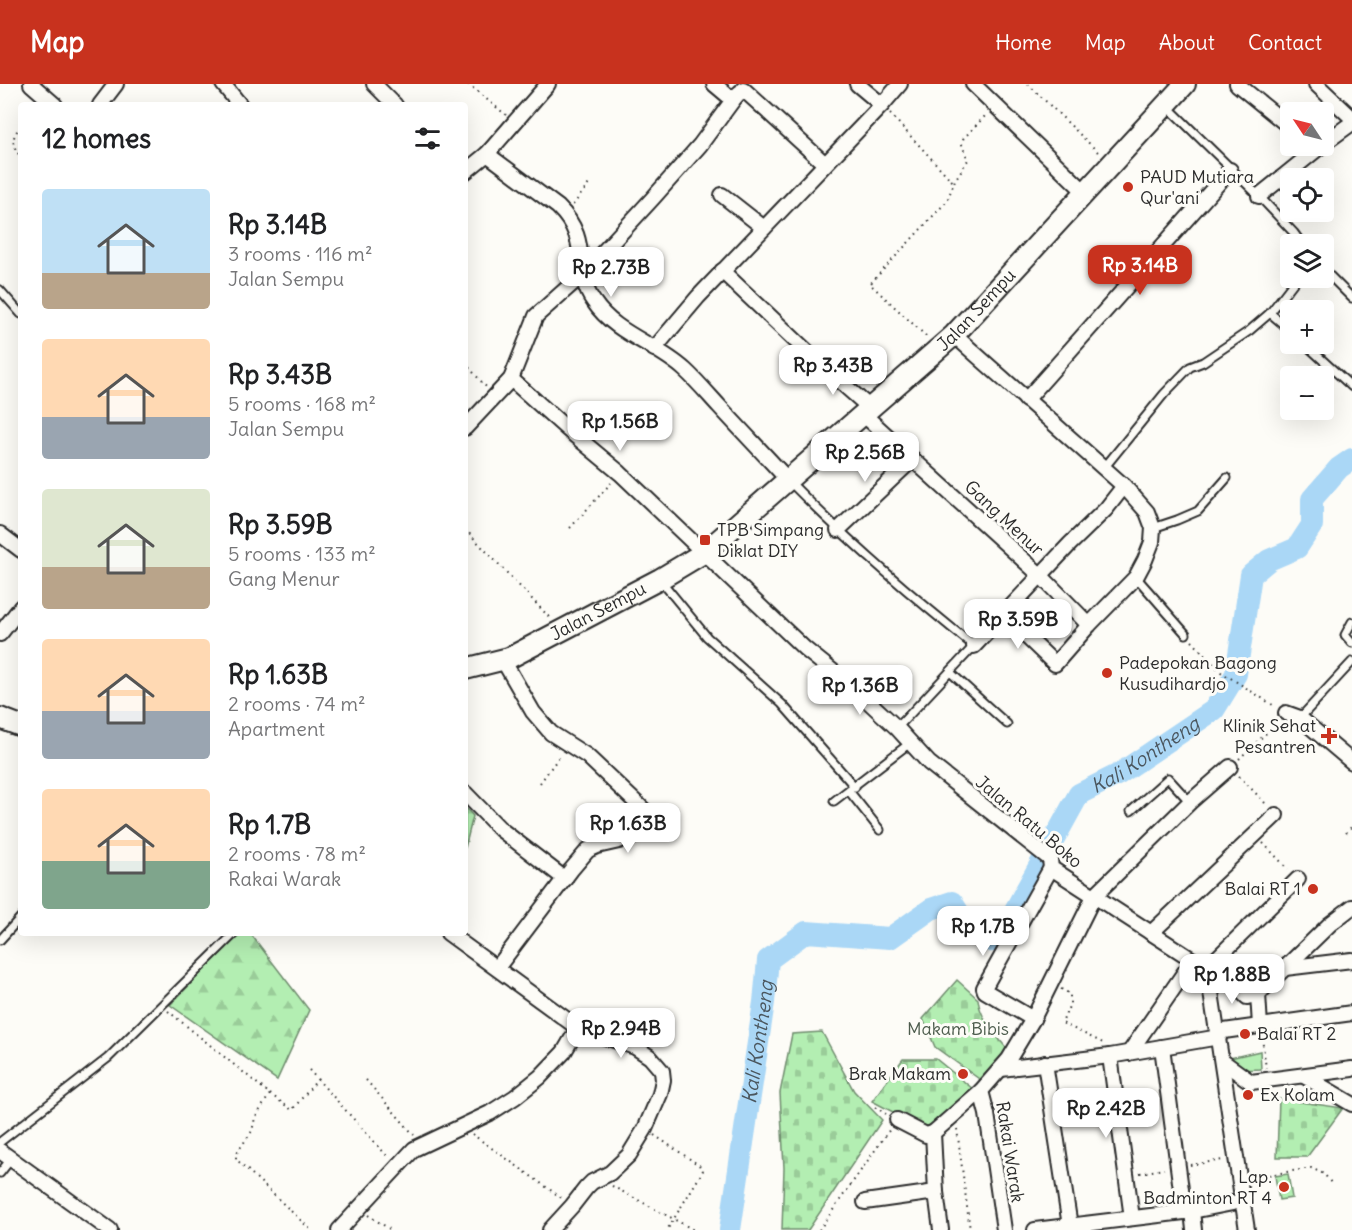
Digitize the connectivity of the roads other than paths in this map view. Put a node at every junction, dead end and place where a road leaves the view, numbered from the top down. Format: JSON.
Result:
{"nodes":[{"id":1,"x":31,"y":84,"type":"edge"},
{"id":2,"x":116,"y":84,"type":"edge"},
{"id":3,"x":223,"y":84,"type":"edge"},
{"id":4,"x":374,"y":84,"type":"edge"},
{"id":5,"x":548,"y":84,"type":"edge"},
{"id":6,"x":714,"y":84,"type":"edge"},
{"id":7,"x":857,"y":84,"type":"edge"},
{"id":8,"x":900,"y":84,"type":"edge"},
{"id":9,"x":973,"y":84,"type":"edge"},
{"id":10,"x":1237,"y":84,"type":"edge"},
{"id":11,"x":1316,"y":84,"type":"edge"},
{"id":12,"x":1183,"y":85,"type":"edge"},
{"id":13,"x":746,"y":87,"type":"edge"},
{"id":14,"x":733,"y":100,"type":"junction"},
{"id":15,"x":52,"y":102,"type":"edge"},
{"id":16,"x":102,"y":102,"type":"edge"},
{"id":17,"x":238,"y":102,"type":"edge"},
{"id":18,"x":392,"y":102,"type":"edge"},
{"id":19,"x":1165,"y":104,"type":"junction"},
{"id":20,"x":882,"y":105,"type":"junction"},
{"id":21,"x":1352,"y":118,"type":"edge"},
{"id":22,"x":1280,"y":119,"type":"edge"},
{"id":23,"x":1352,"y":123,"type":"edge"},
{"id":24,"x":1334,"y":135,"type":"edge"},
{"id":25,"x":487,"y":154,"type":"junction"},
{"id":26,"x":1306,"y":156,"type":"edge"},
{"id":27,"x":825,"y":164,"type":"junction"},
{"id":28,"x":468,"y":170,"type":"edge"},
{"id":29,"x":1230,"y":170,"type":"junction"},
{"id":30,"x":1085,"y":192,"type":"junction"},
{"id":31,"x":722,"y":195,"type":"dead end"},
{"id":32,"x":1259,"y":196,"type":"junction"},
{"id":33,"x":764,"y":228,"type":"junction"},
{"id":34,"x":1295,"y":234,"type":"edge"},
{"id":35,"x":722,"y":271,"type":"junction"},
{"id":36,"x":582,"y":274,"type":"junction"},
{"id":37,"x":1334,"y":280,"type":"edge"},
{"id":38,"x":1289,"y":288,"type":"edge"},
{"id":39,"x":0,"y":290,"type":"edge"},
{"id":40,"x":1352,"y":298,"type":"edge"},
{"id":41,"x":18,"y":311,"type":"edge"},
{"id":42,"x":1270,"y":313,"type":"junction"},
{"id":43,"x":1280,"y":322,"type":"edge"},
{"id":44,"x":954,"y":335,"type":"junction"},
{"id":45,"x":654,"y":349,"type":"junction"},
{"id":46,"x":1316,"y":354,"type":"edge"},
{"id":47,"x":511,"y":379,"type":"junction"},
{"id":48,"x":1352,"y":387,"type":"edge"},
{"id":49,"x":1026,"y":400,"type":"junction"},
{"id":50,"x":867,"y":411,"type":"junction"},
{"id":51,"x":468,"y":425,"type":"edge"},
{"id":52,"x":914,"y":459,"type":"junction"},
{"id":53,"x":1104,"y":468,"type":"junction"},
{"id":54,"x":1227,"y":478,"type":"dead end"},
{"id":55,"x":788,"y":479,"type":"junction"},
{"id":56,"x":1124,"y":486,"type":"junction"},
{"id":57,"x":1153,"y":528,"type":"junction"},
{"id":58,"x":838,"y":530,"type":"junction"},
{"id":59,"x":0,"y":534,"type":"edge"},
{"id":60,"x":18,"y":546,"type":"edge"},
{"id":61,"x":705,"y":552,"type":"junction"},
{"id":62,"x":1040,"y":575,"type":"junction"},
{"id":63,"x":1136,"y":577,"type":"junction"},
{"id":64,"x":660,"y":579,"type":"junction"},
{"id":65,"x":18,"y":611,"type":"edge"},
{"id":66,"x":1003,"y":614,"type":"junction"},
{"id":67,"x":1352,"y":621,"type":"edge"},
{"id":68,"x":1089,"y":625,"type":"junction"},
{"id":69,"x":0,"y":634,"type":"edge"},
{"id":70,"x":1186,"y":634,"type":"road end"},
{"id":71,"x":1352,"y":643,"type":"edge"},
{"id":72,"x":974,"y":646,"type":"junction"},
{"id":73,"x":503,"y":660,"type":"junction"},
{"id":74,"x":1352,"y":662,"type":"edge"},
{"id":75,"x":468,"y":668,"type":"edge"},
{"id":76,"x":950,"y":672,"type":"junction"},
{"id":77,"x":1286,"y":713,"type":"road end"},
{"id":78,"x":0,"y":717,"type":"edge"},
{"id":79,"x":1300,"y":718,"type":"junction"},
{"id":80,"x":1007,"y":724,"type":"dead end"},
{"id":81,"x":18,"y":725,"type":"edge"},
{"id":82,"x":897,"y":728,"type":"junction"},
{"id":83,"x":910,"y":743,"type":"junction"},
{"id":84,"x":1350,"y":756,"type":"edge"},
{"id":85,"x":1230,"y":767,"type":"road end"},
{"id":86,"x":852,"y":789,"type":"junction"},
{"id":87,"x":468,"y":796,"type":"edge"},
{"id":88,"x":834,"y":801,"type":"dead end"},
{"id":89,"x":1190,"y":802,"type":"junction"},
{"id":90,"x":1131,"y":812,"type":"dead end"},
{"id":91,"x":1276,"y":815,"type":"road end"},
{"id":92,"x":880,"y":830,"type":"dead end"},
{"id":93,"x":1047,"y":860,"type":"junction"},
{"id":94,"x":565,"y":879,"type":"junction"},
{"id":95,"x":1298,"y":879,"type":"road end"},
{"id":96,"x":1094,"y":896,"type":"junction"},
{"id":97,"x":1352,"y":907,"type":"edge"},
{"id":98,"x":18,"y":920,"type":"edge"},
{"id":99,"x":1151,"y":933,"type":"junction"},
{"id":100,"x":233,"y":936,"type":"edge"},
{"id":101,"x":452,"y":936,"type":"edge"},
{"id":102,"x":0,"y":940,"type":"edge"},
{"id":103,"x":1193,"y":960,"type":"junction"},
{"id":104,"x":1352,"y":960,"type":"edge"},
{"id":105,"x":497,"y":968,"type":"junction"},
{"id":106,"x":1285,"y":968,"type":"junction"},
{"id":107,"x":1205,"y":971,"type":"junction"},
{"id":108,"x":1258,"y":994,"type":"junction"},
{"id":109,"x":1352,"y":1013,"type":"edge"},
{"id":110,"x":1033,"y":1019,"type":"junction"},
{"id":111,"x":1260,"y":1026,"type":"junction"},
{"id":112,"x":578,"y":1028,"type":"junction"},
{"id":113,"x":1218,"y":1035,"type":"junction"},
{"id":114,"x":1162,"y":1047,"type":"junction"},
{"id":115,"x":1129,"y":1053,"type":"junction"},
{"id":116,"x":1110,"y":1056,"type":"junction"},
{"id":117,"x":1222,"y":1061,"type":"junction"},
{"id":118,"x":1046,"y":1063,"type":"junction"},
{"id":119,"x":1001,"y":1069,"type":"junction"},
{"id":120,"x":1352,"y":1069,"type":"edge"},
{"id":121,"x":1304,"y":1076,"type":"junction"},
{"id":122,"x":1251,"y":1082,"type":"junction"},
{"id":123,"x":1224,"y":1085,"type":"junction"},
{"id":124,"x":981,"y":1091,"type":"junction"},
{"id":125,"x":1352,"y":1104,"type":"edge"},
{"id":126,"x":897,"y":1120,"type":"road end"},
{"id":127,"x":933,"y":1133,"type":"junction"},
{"id":128,"x":0,"y":1142,"type":"edge"},
{"id":129,"x":6,"y":1154,"type":"edge"},
{"id":130,"x":0,"y":1173,"type":"edge"},
{"id":131,"x":936,"y":1192,"type":"junction"},
{"id":132,"x":1243,"y":1201,"type":"junction"},
{"id":133,"x":865,"y":1202,"type":"dead end"},
{"id":134,"x":1188,"y":1211,"type":"junction"},
{"id":135,"x":1132,"y":1218,"type":"junction"},
{"id":136,"x":1150,"y":1223,"type":"edge"},
{"id":137,"x":1107,"y":1226,"type":"edge"},
{"id":138,"x":1064,"y":1228,"type":"edge"},
{"id":139,"x":110,"y":1230,"type":"edge"},
{"id":140,"x":339,"y":1230,"type":"edge"},
{"id":141,"x":550,"y":1230,"type":"edge"},
{"id":142,"x":941,"y":1230,"type":"edge"},
{"id":143,"x":1004,"y":1230,"type":"edge"},
{"id":144,"x":1035,"y":1230,"type":"edge"},
{"id":145,"x":1194,"y":1230,"type":"edge"},
{"id":146,"x":1247,"y":1230,"type":"edge"}],
"edges":[{"from":1,"to":15,"type":"street"},
{"from":2,"to":16,"type":"street"},
{"from":3,"to":17,"type":"street"},
{"from":4,"to":18,"type":"street"},
{"from":5,"to":25,"type":"street"},
{"from":6,"to":14,"type":"street"},
{"from":7,"to":20,"type":"street"},
{"from":8,"to":20,"type":"street"},
{"from":9,"to":30,"type":"street"},
{"from":10,"to":22,"type":"street"},
{"from":11,"to":21,"type":"street"},
{"from":12,"to":19,"type":"main road","name":"Jalan Sempu"},
{"from":13,"to":14,"type":"street"},
{"from":13,"to":27,"type":"street"},
{"from":14,"to":36,"type":"street"},
{"from":19,"to":29,"type":"lane"},
{"from":19,"to":30,"type":"main road","name":"Jalan Sempu"},
{"from":20,"to":27,"type":"street"},
{"from":23,"to":24,"type":"street"},
{"from":25,"to":28,"type":"street"},
{"from":25,"to":36,"type":"street"},
{"from":26,"to":32,"type":"street"},
{"from":27,"to":33,"type":"street"},
{"from":29,"to":32,"type":"lane"},
{"from":29,"to":49,"type":"street"},
{"from":30,"to":44,"type":"main road","name":"Jalan Sempu"},
{"from":31,"to":33,"type":"street"},
{"from":32,"to":34,"type":"lane"},
{"from":33,"to":35,"type":"street"},
{"from":35,"to":45,"type":"street"},
{"from":35,"to":50,"type":"street","name":"Gang Menur"},
{"from":36,"to":45,"type":"street"},
{"from":36,"to":47,"type":"street"},
{"from":37,"to":40,"type":"lane"},
{"from":38,"to":42,"type":"lane"},
{"from":39,"to":41,"type":"lane"},
{"from":42,"to":43,"type":"lane"},
{"from":42,"to":53,"type":"lane"},
{"from":44,"to":49,"type":"street"},
{"from":44,"to":50,"type":"main road","name":"Jalan Sempu"},
{"from":45,"to":55,"type":"street"},
{"from":46,"to":48,"type":"lane"},
{"from":47,"to":51,"type":"street"},
{"from":47,"to":61,"type":"street","name":"Jalan Ratu Boko"},
{"from":49,"to":53,"type":"street"},
{"from":50,"to":52,"type":"street","name":"Gang Menur"},
{"from":50,"to":55,"type":"main road","name":"Jalan Sempu"},
{"from":52,"to":58,"type":"street"},
{"from":52,"to":62,"type":"street","name":"Gang Menur"},
{"from":53,"to":56,"type":"street"},
{"from":54,"to":57,"type":"lane"},
{"from":55,"to":58,"type":"lane"},
{"from":55,"to":61,"type":"main road","name":"Jalan Sempu"},
{"from":56,"to":57,"type":"street"},
{"from":56,"to":62,"type":"street"},
{"from":57,"to":63,"type":"street"},
{"from":58,"to":72,"type":"lane"},
{"from":59,"to":60,"type":"street"},
{"from":61,"to":64,"type":"main road","name":"Jalan Sempu"},
{"from":61,"to":82,"type":"street","name":"Jalan Ratu Boko"},
{"from":62,"to":66,"type":"street"},
{"from":62,"to":68,"type":"street","name":"Gang Menur"},
{"from":63,"to":68,"type":"street"},
{"from":63,"to":70,"type":"lane"},
{"from":64,"to":73,"type":"main road","name":"Jalan Sempu"},
{"from":64,"to":86,"type":"lane"},
{"from":65,"to":69,"type":"street"},
{"from":66,"to":68,"type":"street"},
{"from":66,"to":72,"type":"street"},
{"from":67,"to":71,"type":"lane"},
{"from":72,"to":76,"type":"lane"},
{"from":73,"to":75,"type":"main road","name":"Jalan Sempu"},
{"from":73,"to":94,"type":"street"},
{"from":74,"to":79,"type":"lane"},
{"from":76,"to":80,"type":"lane"},
{"from":76,"to":82,"type":"lane"},
{"from":77,"to":79,"type":"street"},
{"from":78,"to":81,"type":"main road"},
{"from":79,"to":84,"type":"street"},
{"from":82,"to":83,"type":"street","name":"Jalan Ratu Boko"},
{"from":83,"to":86,"type":"lane"},
{"from":83,"to":93,"type":"street","name":"Jalan Ratu Boko"},
{"from":85,"to":89,"type":"street","name":"Rakai Warak"},
{"from":86,"to":88,"type":"lane"},
{"from":86,"to":92,"type":"lane"},
{"from":87,"to":94,"type":"street"},
{"from":89,"to":90,"type":"lane"},
{"from":89,"to":96,"type":"street","name":"Rakai Warak"},
{"from":91,"to":99,"type":"street"},
{"from":93,"to":96,"type":"street","name":"Jalan Ratu Boko"},
{"from":93,"to":110,"type":"street"},
{"from":94,"to":105,"type":"street"},
{"from":95,"to":107,"type":"street"},
{"from":96,"to":99,"type":"street","name":"Jalan Ratu Boko"},
{"from":96,"to":110,"type":"street","name":"Rakai Warak"},
{"from":97,"to":106,"type":"street"},
{"from":98,"to":102,"type":"lane"},
{"from":99,"to":103,"type":"street","name":"Jalan Ratu Boko"},
{"from":100,"to":128,"type":"lane"},
{"from":101,"to":105,"type":"street"},
{"from":103,"to":107,"type":"street","name":"Jalan Ratu Boko"},
{"from":103,"to":115,"type":"street"},
{"from":104,"to":106,"type":"street"},
{"from":105,"to":112,"type":"street"},
{"from":106,"to":108,"type":"street"},
{"from":107,"to":108,"type":"street","name":"Jalan Ratu Boko"},
{"from":107,"to":113,"type":"street"},
{"from":108,"to":111,"type":"street"},
{"from":109,"to":111,"type":"street"},
{"from":110,"to":119,"type":"street","name":"Rakai Warak"},
{"from":111,"to":113,"type":"street"},
{"from":112,"to":140,"type":"street"},
{"from":112,"to":141,"type":"street"},
{"from":113,"to":114,"type":"street"},
{"from":113,"to":117,"type":"street"},
{"from":114,"to":115,"type":"street"},
{"from":114,"to":134,"type":"street"},
{"from":115,"to":116,"type":"street"},
{"from":116,"to":118,"type":"street"},
{"from":116,"to":135,"type":"street"},
{"from":117,"to":122,"type":"street"},
{"from":117,"to":123,"type":"street"},
{"from":118,"to":119,"type":"street"},
{"from":118,"to":138,"type":"street"},
{"from":119,"to":124,"type":"street","name":"Rakai Warak"},
{"from":120,"to":121,"type":"street"},
{"from":121,"to":122,"type":"street"},
{"from":121,"to":125,"type":"street"},
{"from":122,"to":123,"type":"street"},
{"from":123,"to":132,"type":"street"},
{"from":124,"to":127,"type":"street"},
{"from":124,"to":143,"type":"street","name":"Rakai Warak"},
{"from":126,"to":127,"type":"street"},
{"from":127,"to":131,"type":"street"},
{"from":129,"to":130,"type":"lane"},
{"from":129,"to":139,"type":"street"},
{"from":131,"to":133,"type":"street"},
{"from":131,"to":142,"type":"street"},
{"from":132,"to":134,"type":"street"},
{"from":132,"to":146,"type":"street"},
{"from":134,"to":136,"type":"street"},
{"from":134,"to":145,"type":"street"},
{"from":135,"to":136,"type":"street"},
{"from":135,"to":137,"type":"street"},
{"from":137,"to":138,"type":"street"},
{"from":138,"to":144,"type":"street"}]}
